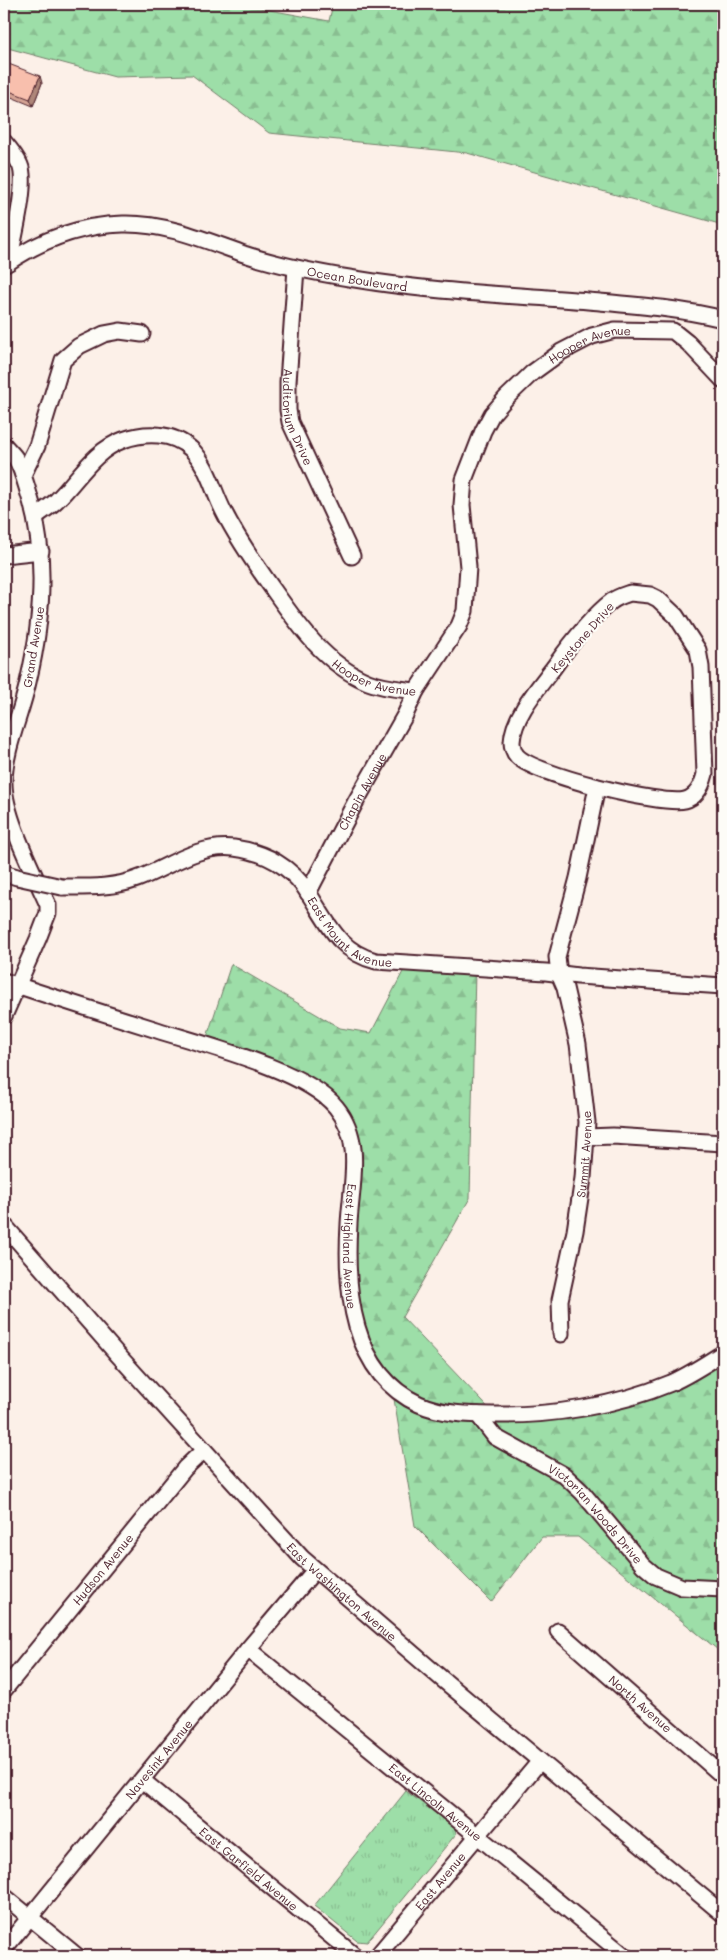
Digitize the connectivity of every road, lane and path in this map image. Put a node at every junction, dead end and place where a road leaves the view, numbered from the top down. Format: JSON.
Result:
{"nodes":[{"id":1,"x":704,"y":4,"type":"edge"},
{"id":2,"x":723,"y":8,"type":"edge"},
{"id":3,"x":4,"y":142,"type":"edge"},
{"id":4,"x":6,"y":264,"type":"edge"},
{"id":5,"x":296,"y":268,"type":"junction"},
{"id":6,"x":723,"y":320,"type":"edge"},
{"id":7,"x":142,"y":334,"type":"dead end"},
{"id":8,"x":723,"y":380,"type":"edge"},
{"id":9,"x":4,"y":445,"type":"edge"},
{"id":10,"x":23,"y":475,"type":"junction"},
{"id":11,"x":36,"y":516,"type":"junction"},
{"id":12,"x":41,"y":551,"type":"junction"},
{"id":13,"x":4,"y":555,"type":"edge"},
{"id":14,"x":352,"y":556,"type":"dead end"},
{"id":15,"x":416,"y":691,"type":"junction"},
{"id":16,"x":597,"y":787,"type":"junction"},
{"id":17,"x":10,"y":875,"type":"edge"},
{"id":18,"x":308,"y":893,"type":"junction"},
{"id":19,"x":559,"y":974,"type":"junction"},
{"id":20,"x":11,"y":984,"type":"edge"},
{"id":21,"x":723,"y":986,"type":"edge"},
{"id":22,"x":4,"y":1016,"type":"edge"},
{"id":23,"x":587,"y":1137,"type":"junction"},
{"id":24,"x":723,"y":1143,"type":"edge"},
{"id":25,"x":4,"y":1225,"type":"edge"},
{"id":26,"x":561,"y":1334,"type":"dead end"},
{"id":27,"x":723,"y":1353,"type":"edge"},
{"id":28,"x":478,"y":1415,"type":"junction"},
{"id":29,"x":204,"y":1450,"type":"junction"},
{"id":30,"x":315,"y":1570,"type":"junction"},
{"id":31,"x":723,"y":1589,"type":"edge"},
{"id":32,"x":558,"y":1631,"type":"dead end"},
{"id":33,"x":248,"y":1650,"type":"junction"},
{"id":34,"x":9,"y":1673,"type":"edge"},
{"id":35,"x":4,"y":1690,"type":"edge"},
{"id":36,"x":540,"y":1761,"type":"junction"},
{"id":37,"x":723,"y":1776,"type":"edge"},
{"id":38,"x":142,"y":1780,"type":"junction"},
{"id":39,"x":477,"y":1834,"type":"junction"},
{"id":40,"x":4,"y":1896,"type":"edge"},
{"id":41,"x":722,"y":1911,"type":"edge"},
{"id":42,"x":30,"y":1917,"type":"junction"},
{"id":43,"x":4,"y":1949,"type":"edge"},
{"id":44,"x":78,"y":1956,"type":"edge"},
{"id":45,"x":355,"y":1956,"type":"edge"},
{"id":46,"x":377,"y":1956,"type":"edge"},
{"id":47,"x":625,"y":1956,"type":"edge"}],
"edges":[{"from":1,"to":2,"type":"path"},
{"from":3,"to":4,"type":"street"},
{"from":4,"to":5,"type":"street","name":"Ocean Boulevard"},
{"from":5,"to":6,"type":"street","name":"Ocean Boulevard"},
{"from":5,"to":14,"type":"street","name":"Auditorium Drive"},
{"from":7,"to":10,"type":"street"},
{"from":8,"to":15,"type":"street","name":"Hooper Avenue"},
{"from":9,"to":10,"type":"street","name":"Grand Avenue"},
{"from":10,"to":11,"type":"street","name":"Grand Avenue"},
{"from":11,"to":12,"type":"street","name":"Grand Avenue"},
{"from":11,"to":15,"type":"street","name":"Hooper Avenue"},
{"from":12,"to":13,"type":"street"},
{"from":12,"to":20,"type":"street","name":"Grand Avenue"},
{"from":15,"to":18,"type":"street","name":"Chapin Avenue"},
{"from":16,"to":16,"type":"street","name":"Keystone Drive"},
{"from":16,"to":19,"type":"street"},
{"from":17,"to":18,"type":"street","name":"East Mount Avenue","bridge":true},
{"from":18,"to":19,"type":"street","name":"East Mount Avenue"},
{"from":19,"to":21,"type":"street","name":"East Mount Avenue"},
{"from":19,"to":23,"type":"street","name":"Summit Avenue"},
{"from":20,"to":22,"type":"street","name":"Grand Avenue"},
{"from":20,"to":28,"type":"street","name":"East Highland Avenue"},
{"from":23,"to":24,"type":"street"},
{"from":23,"to":26,"type":"street","name":"Summit Avenue"},
{"from":25,"to":29,"type":"street","name":"East Washington Avenue"},
{"from":27,"to":28,"type":"street","name":"East Highland Avenue"},
{"from":28,"to":31,"type":"street","name":"Victorian Woods Drive"},
{"from":29,"to":30,"type":"street","name":"East Washington Avenue"},
{"from":29,"to":34,"type":"street","name":"Hudson Avenue"},
{"from":30,"to":33,"type":"street","name":"Navesink Avenue"},
{"from":30,"to":36,"type":"street","name":"East Washington Avenue"},
{"from":32,"to":37,"type":"street","name":"North Avenue"},
{"from":33,"to":38,"type":"street","name":"Navesink Avenue"},
{"from":33,"to":39,"type":"street","name":"East Lincoln Avenue"},
{"from":34,"to":35,"type":"street","name":"Hudson Avenue"},
{"from":36,"to":39,"type":"street","name":"East Avenue"},
{"from":36,"to":41,"type":"street","name":"East Washington Avenue"},
{"from":38,"to":42,"type":"street","name":"Navesink Avenue"},
{"from":38,"to":45,"type":"street","name":"East Garfield Avenue"},
{"from":39,"to":46,"type":"street","name":"East Avenue"},
{"from":39,"to":47,"type":"street","name":"East Lincoln Avenue"},
{"from":40,"to":42,"type":"street"},
{"from":42,"to":43,"type":"street","name":"Navesink Avenue"},
{"from":42,"to":44,"type":"street"}]}
